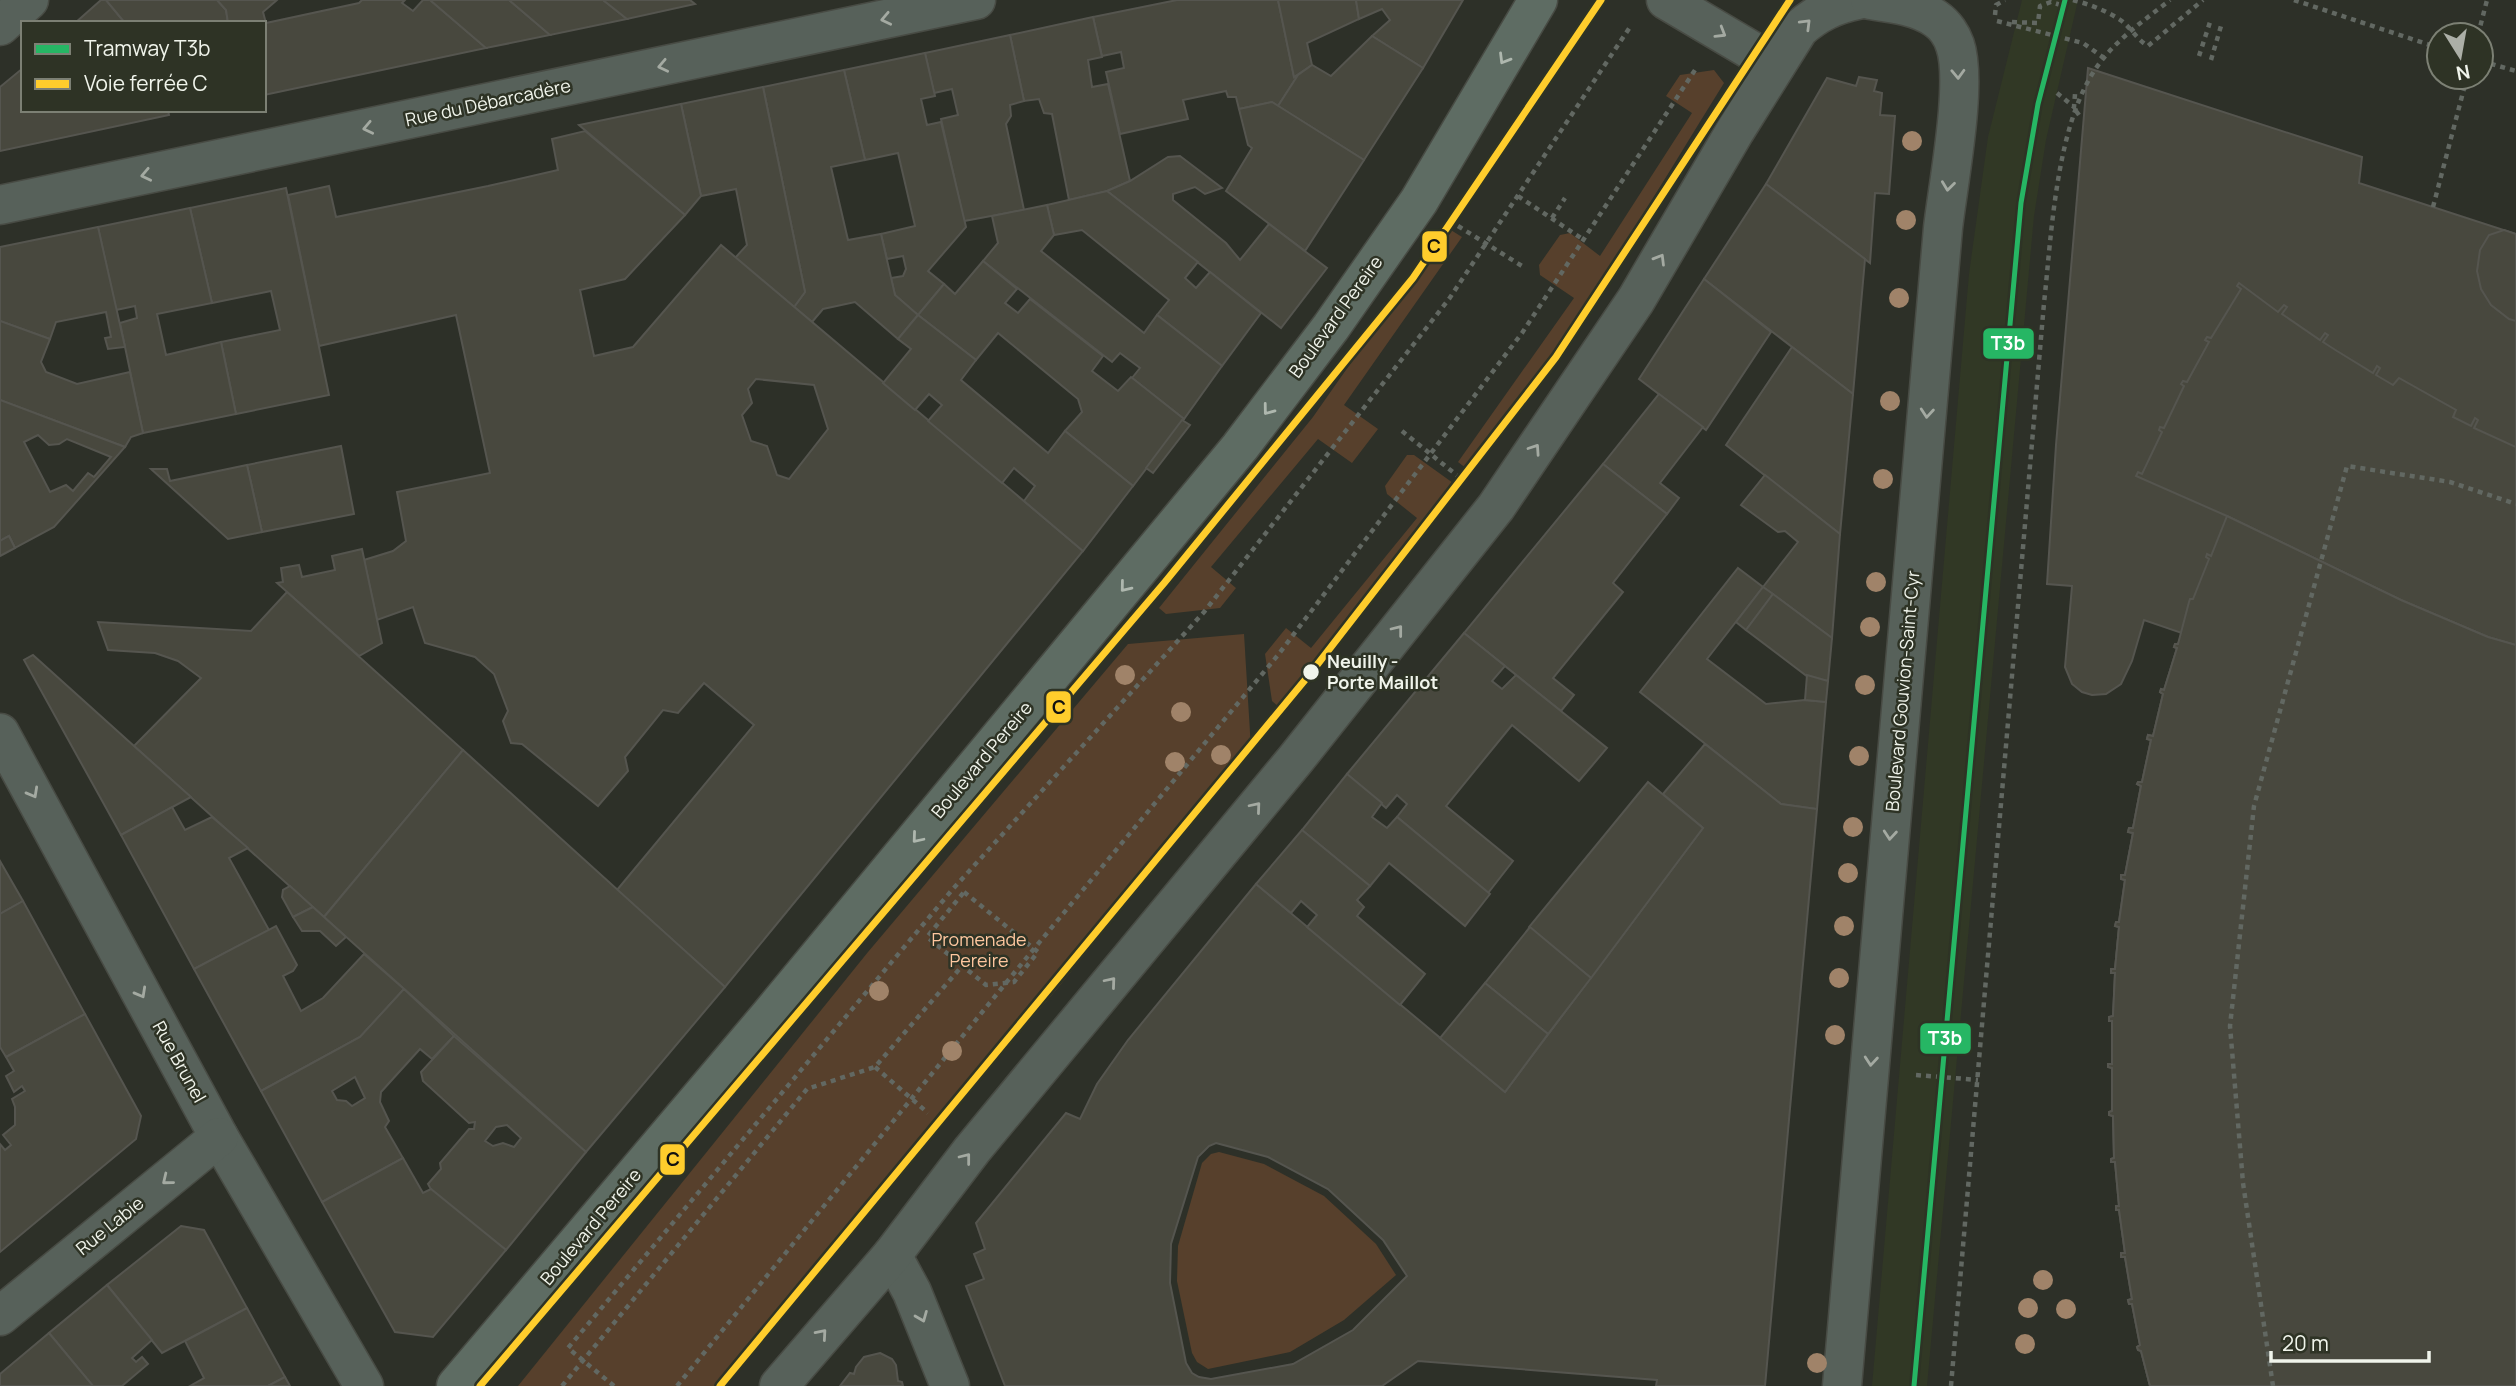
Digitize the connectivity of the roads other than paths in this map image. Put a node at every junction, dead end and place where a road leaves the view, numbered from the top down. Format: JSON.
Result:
{"nodes":[{"id":1,"x":29,"y":0,"type":"edge"},
{"id":2,"x":976,"y":0,"type":"edge"},
{"id":3,"x":1538,"y":0,"type":"edge"},
{"id":4,"x":1665,"y":0,"type":"edge"},
{"id":5,"x":1858,"y":0,"type":"edge"},
{"id":6,"x":1870,"y":0,"type":"edge"},
{"id":7,"x":0,"y":26,"type":"edge"},
{"id":8,"x":1776,"y":65,"type":"junction"},
{"id":9,"x":0,"y":205,"type":"edge"},
{"id":10,"x":0,"y":733,"type":"edge"},
{"id":11,"x":219,"y":1137,"type":"junction"},
{"id":12,"x":892,"y":1255,"type":"junction"},
{"id":13,"x":0,"y":1316,"type":"edge"},
{"id":14,"x":364,"y":1386,"type":"edge"},
{"id":15,"x":456,"y":1386,"type":"edge"},
{"id":16,"x":779,"y":1386,"type":"edge"},
{"id":17,"x":950,"y":1386,"type":"edge"},
{"id":18,"x":1842,"y":1386,"type":"edge"}],
"edges":[{"from":1,"to":7,"type":"street"},
{"from":2,"to":9,"type":"street","name":"Rue du Débarcadère","one_way":true},
{"from":3,"to":15,"type":"street","name":"Boulevard Pereire","one_way":true},
{"from":4,"to":8,"type":"street","one_way":true},
{"from":8,"to":5,"type":"street","one_way":true},
{"from":6,"to":18,"type":"street","name":"Boulevard Gouvion-Saint-Cyr","one_way":true},
{"from":12,"to":8,"type":"street","one_way":true},
{"from":10,"to":11,"type":"street","name":"Rue Brunel","one_way":true},
{"from":11,"to":13,"type":"street","name":"Rue Labie","one_way":true},
{"from":11,"to":14,"type":"street","name":"Rue Brunel"},
{"from":16,"to":12,"type":"street","one_way":true},
{"from":12,"to":17,"type":"street","one_way":true}]}
